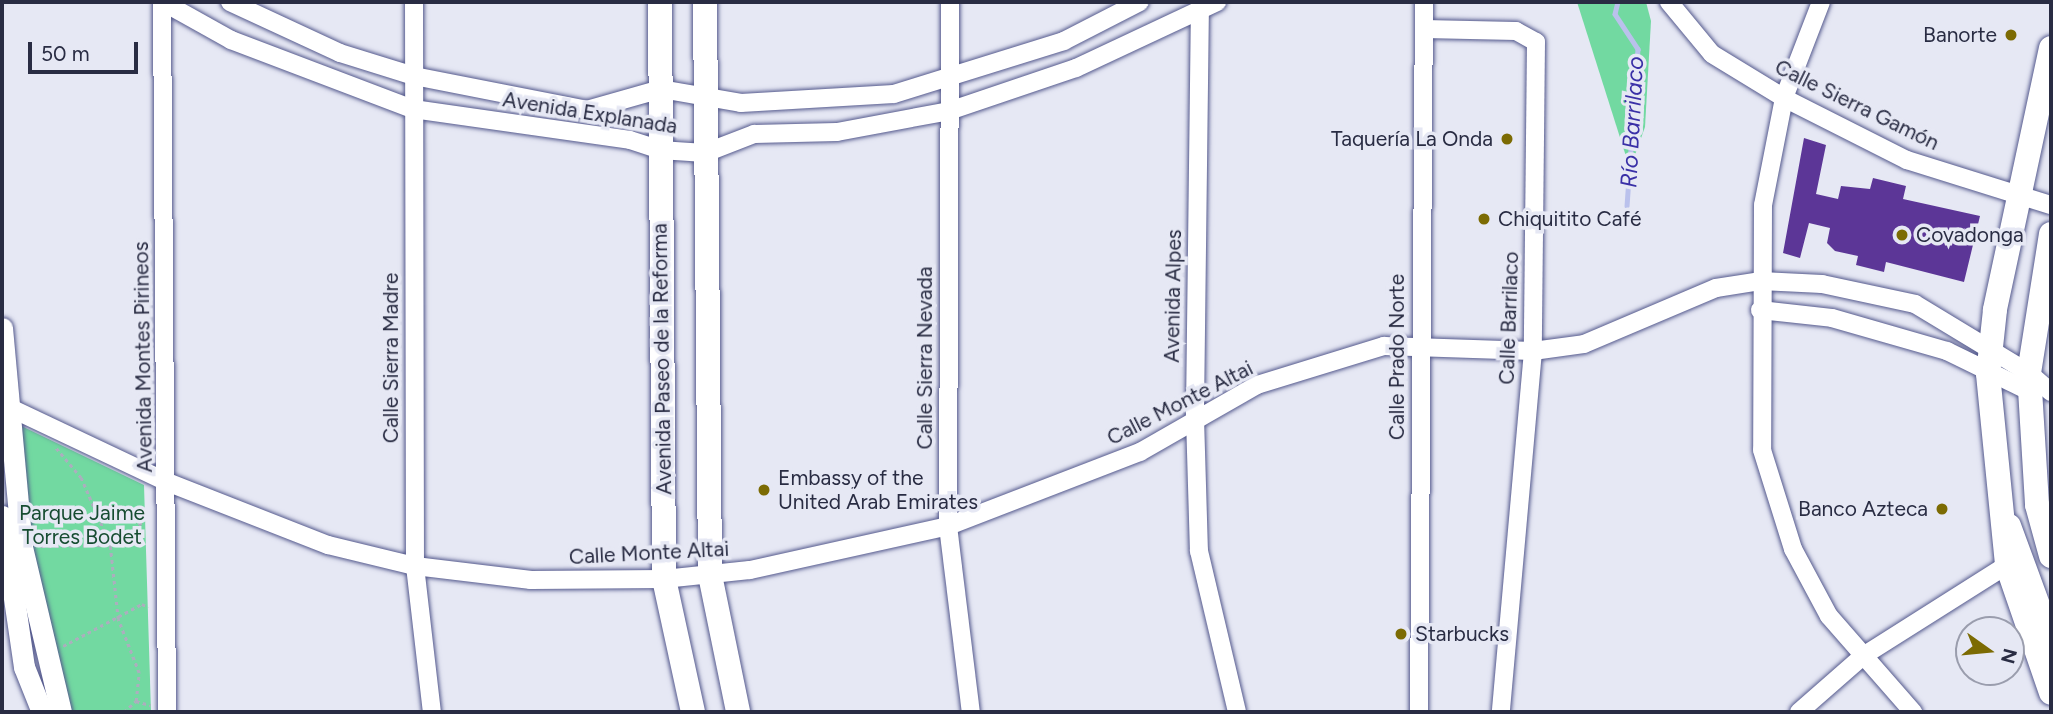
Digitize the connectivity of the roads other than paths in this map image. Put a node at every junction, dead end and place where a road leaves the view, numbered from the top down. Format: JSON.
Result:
{"nodes":[{"id":1,"x":163,"y":2,"type":"edge"},
{"id":2,"x":230,"y":2,"type":"edge"},
{"id":3,"x":414,"y":2,"type":"edge"},
{"id":4,"x":660,"y":2,"type":"edge"},
{"id":5,"x":705,"y":2,"type":"edge"},
{"id":6,"x":950,"y":2,"type":"edge"},
{"id":7,"x":1140,"y":2,"type":"edge"},
{"id":8,"x":1217,"y":2,"type":"edge"},
{"id":9,"x":1424,"y":2,"type":"edge"},
{"id":10,"x":1669,"y":2,"type":"edge"},
{"id":11,"x":1821,"y":2,"type":"edge"},
{"id":12,"x":1200,"y":6,"type":"edge"},
{"id":13,"x":1424,"y":29,"type":"junction"},
{"id":14,"x":2051,"y":48,"type":"edge"},
{"id":15,"x":414,"y":76,"type":"junction"},
{"id":16,"x":949,"y":81,"type":"junction"},
{"id":17,"x":661,"y":89,"type":"junction"},
{"id":18,"x":704,"y":96,"type":"junction"},
{"id":19,"x":1784,"y":98,"type":"junction"},
{"id":20,"x":413,"y":109,"type":"junction"},
{"id":21,"x":948,"y":111,"type":"junction"},
{"id":22,"x":660,"y":150,"type":"junction"},
{"id":23,"x":705,"y":153,"type":"junction"},
{"id":24,"x":2018,"y":198,"type":"junction"},
{"id":25,"x":2051,"y":205,"type":"edge"},
{"id":26,"x":2051,"y":234,"type":"edge"},
{"id":27,"x":1761,"y":281,"type":"junction"},
{"id":28,"x":1760,"y":310,"type":"junction"},
{"id":29,"x":2,"y":328,"type":"edge"},
{"id":30,"x":1420,"y":346,"type":"junction"},
{"id":31,"x":1988,"y":347,"type":"junction"},
{"id":32,"x":1533,"y":351,"type":"junction"},
{"id":33,"x":1988,"y":374,"type":"junction"},
{"id":34,"x":2035,"y":391,"type":"edge"},
{"id":35,"x":5,"y":405,"type":"edge"},
{"id":36,"x":1195,"y":418,"type":"junction"},
{"id":37,"x":167,"y":482,"type":"junction"},
{"id":38,"x":2051,"y":488,"type":"edge"},
{"id":39,"x":2002,"y":512,"type":"junction"},
{"id":40,"x":2,"y":516,"type":"edge"},
{"id":41,"x":947,"y":526,"type":"junction"},
{"id":42,"x":2051,"y":556,"type":"edge"},
{"id":43,"x":2007,"y":565,"type":"junction"},
{"id":44,"x":415,"y":566,"type":"junction"},
{"id":45,"x":710,"y":575,"type":"junction"},
{"id":46,"x":664,"y":579,"type":"junction"},
{"id":47,"x":2051,"y":640,"type":"edge"},
{"id":48,"x":1863,"y":656,"type":"junction"},
{"id":49,"x":2051,"y":693,"type":"edge"},
{"id":50,"x":159,"y":709,"type":"edge"},
{"id":51,"x":42,"y":712,"type":"edge"},
{"id":52,"x":61,"y":712,"type":"edge"},
{"id":53,"x":432,"y":712,"type":"edge"},
{"id":54,"x":693,"y":712,"type":"edge"},
{"id":55,"x":738,"y":712,"type":"edge"},
{"id":56,"x":971,"y":712,"type":"edge"},
{"id":57,"x":1237,"y":712,"type":"edge"},
{"id":58,"x":1419,"y":712,"type":"edge"},
{"id":59,"x":1501,"y":712,"type":"edge"},
{"id":60,"x":1799,"y":712,"type":"edge"},
{"id":61,"x":1913,"y":712,"type":"edge"}],
"edges":[{"from":1,"to":20,"type":"street","name":"Avenida Explanada"},
{"from":1,"to":37,"type":"street","name":"Avenida Montes Pirineos"},
{"from":2,"to":15,"type":"street","name":"Avenida Explanada"},
{"from":3,"to":15,"type":"street","name":"Calle Sierra Madre"},
{"from":4,"to":17,"type":"main road","name":"Avenida Paseo de la Reforma"},
{"from":5,"to":18,"type":"main road"},
{"from":6,"to":16,"type":"street","name":"Calle Sierra Nevada"},
{"from":7,"to":16,"type":"street","name":"Avenida Explanada"},
{"from":8,"to":12,"type":"street","name":"Avenida Explanada"},
{"from":9,"to":13,"type":"street","name":"Calle Prado Norte"},
{"from":10,"to":19,"type":"street","name":"Calle Sierra Gamón"},
{"from":11,"to":19,"type":"street"},
{"from":12,"to":21,"type":"street","name":"Avenida Explanada"},
{"from":12,"to":36,"type":"street","name":"Avenida Alpes"},
{"from":13,"to":30,"type":"street","name":"Calle Prado Norte"},
{"from":13,"to":32,"type":"street","name":"Calle Barrilaco"},
{"from":14,"to":24,"type":"main road"},
{"from":15,"to":17,"type":"street","name":"Avenida Explanada"},
{"from":15,"to":20,"type":"street","name":"Calle Sierra Madre"},
{"from":16,"to":18,"type":"street","name":"Avenida Explanada"},
{"from":16,"to":21,"type":"street","name":"Calle Sierra Nevada"},
{"from":17,"to":18,"type":"street","name":"Avenida Explanada"},
{"from":17,"to":22,"type":"main road","name":"Avenida Paseo de la Reforma"},
{"from":18,"to":23,"type":"main road"},
{"from":19,"to":24,"type":"street","name":"Calle Sierra Gamón"},
{"from":19,"to":27,"type":"street"},
{"from":20,"to":22,"type":"street","name":"Avenida Explanada"},
{"from":20,"to":44,"type":"street","name":"Calle Sierra Madre"},
{"from":21,"to":23,"type":"street","name":"Avenida Explanada"},
{"from":21,"to":41,"type":"street","name":"Calle Sierra Nevada"},
{"from":22,"to":23,"type":"street","name":"Avenida Explanada"},
{"from":22,"to":46,"type":"main road","name":"Avenida Paseo de la Reforma"},
{"from":23,"to":45,"type":"main road"},
{"from":24,"to":25,"type":"street","name":"Calle Sierra Gamón"},
{"from":24,"to":31,"type":"main road"},
{"from":26,"to":34,"type":"main road"},
{"from":27,"to":28,"type":"street"},
{"from":27,"to":31,"type":"street","name":"Calle Monte Altai"},
{"from":27,"to":32,"type":"street","name":"Calle Monte Altai"},
{"from":28,"to":33,"type":"street"},
{"from":28,"to":48,"type":"street"},
{"from":29,"to":35,"type":"street"},
{"from":30,"to":32,"type":"street","name":"Calle Monte Altai"},
{"from":30,"to":36,"type":"street","name":"Calle Monte Altai"},
{"from":30,"to":58,"type":"street","name":"Calle Prado Norte"},
{"from":31,"to":33,"type":"main road"},
{"from":31,"to":34,"type":"street","name":"Calle Monte Altai"},
{"from":32,"to":59,"type":"street","name":"Calle Barrilaco"},
{"from":33,"to":34,"type":"street"},
{"from":33,"to":39,"type":"main road"},
{"from":34,"to":38,"type":"main road"},
{"from":34,"to":42,"type":"main road"},
{"from":35,"to":37,"type":"street","name":"Calle Monte Altai"},
{"from":35,"to":52,"type":"street"},
{"from":36,"to":41,"type":"street","name":"Calle Monte Altai"},
{"from":36,"to":57,"type":"street","name":"Avenida Alpes"},
{"from":37,"to":44,"type":"street","name":"Calle Monte Altai"},
{"from":37,"to":50,"type":"street","name":"Avenida Montes Pirineos"},
{"from":39,"to":43,"type":"main road"},
{"from":39,"to":47,"type":"main road"},
{"from":40,"to":51,"type":"street"},
{"from":41,"to":45,"type":"street","name":"Calle Monte Altai"},
{"from":41,"to":56,"type":"street","name":"Calle Sierra Nevada"},
{"from":43,"to":48,"type":"street"},
{"from":43,"to":49,"type":"main road"},
{"from":44,"to":46,"type":"street","name":"Calle Monte Altai"},
{"from":44,"to":53,"type":"street","name":"Calle Sierra Madre"},
{"from":45,"to":46,"type":"street","name":"Calle Monte Altai"},
{"from":45,"to":55,"type":"main road"},
{"from":46,"to":54,"type":"main road","name":"Avenida Paseo de la Reforma"},
{"from":48,"to":60,"type":"street"},
{"from":48,"to":61,"type":"street"}]}
